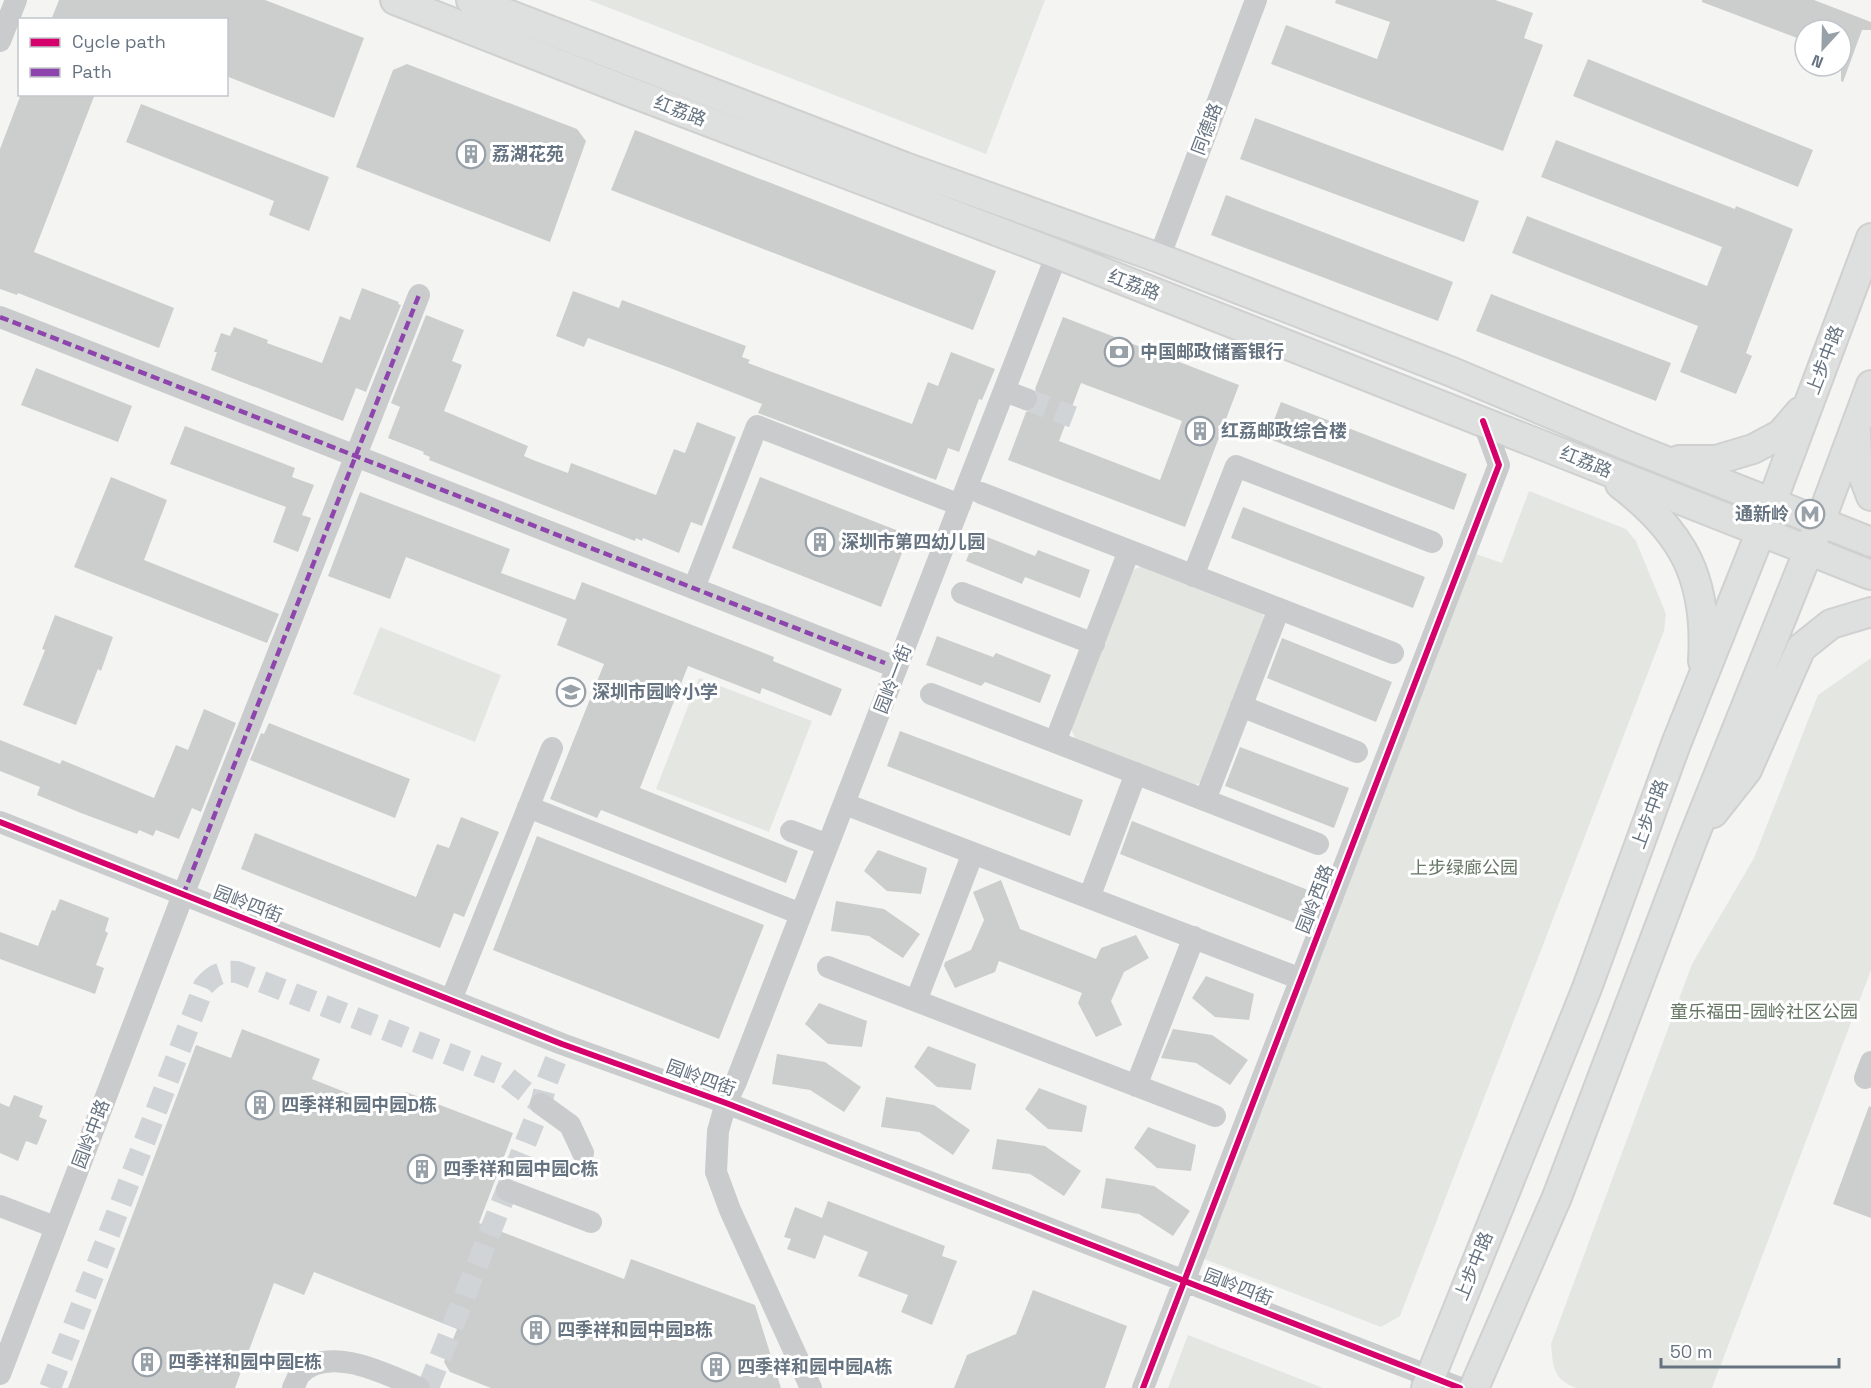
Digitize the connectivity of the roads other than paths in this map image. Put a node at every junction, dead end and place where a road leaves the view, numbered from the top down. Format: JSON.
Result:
{"nodes":[{"id":1,"x":16,"y":0,"type":"edge"},
{"id":2,"x":395,"y":0,"type":"edge"},
{"id":3,"x":471,"y":0,"type":"edge"},
{"id":4,"x":1256,"y":0,"type":"edge"},
{"id":5,"x":0,"y":41,"type":"edge"},
{"id":6,"x":1871,"y":238,"type":"edge"},
{"id":7,"x":1057,"y":254,"type":"junction"},
{"id":8,"x":1159,"y":258,"type":"junction"},
{"id":9,"x":419,"y":295,"type":"dead end"},
{"id":10,"x":0,"y":316,"type":"edge"},
{"id":11,"x":1871,"y":385,"type":"edge"},
{"id":12,"x":1809,"y":401,"type":"junction"},
{"id":13,"x":1483,"y":421,"type":"junction"},
{"id":14,"x":1857,"y":421,"type":"junction"},
{"id":15,"x":1628,"y":446,"type":"junction"},
{"id":16,"x":357,"y":455,"type":"junction"},
{"id":17,"x":1591,"y":464,"type":"junction"},
{"id":18,"x":981,"y":493,"type":"dead end"},
{"id":19,"x":1871,"y":496,"type":"edge"},
{"id":20,"x":1771,"y":502,"type":"junction"},
{"id":21,"x":960,"y":505,"type":"junction"},
{"id":22,"x":1820,"y":522,"type":"junction"},
{"id":23,"x":1761,"y":531,"type":"junction"},
{"id":24,"x":1432,"y":542,"type":"dead end"},
{"id":25,"x":1871,"y":542,"type":"edge"},
{"id":26,"x":1129,"y":551,"type":"junction"},
{"id":27,"x":1808,"y":551,"type":"junction"},
{"id":28,"x":1871,"y":575,"type":"edge"},
{"id":29,"x":1193,"y":576,"type":"junction"},
{"id":30,"x":694,"y":588,"type":"junction"},
{"id":31,"x":962,"y":593,"type":"dead end"},
{"id":32,"x":1279,"y":609,"type":"junction"},
{"id":33,"x":1871,"y":612,"type":"edge"},
{"id":34,"x":1094,"y":644,"type":"junction"},
{"id":35,"x":1393,"y":653,"type":"dead end"},
{"id":36,"x":885,"y":663,"type":"dead end"},
{"id":37,"x":1699,"y":685,"type":"junction"},
{"id":38,"x":931,"y":694,"type":"dead end"},
{"id":39,"x":1241,"y":706,"type":"junction"},
{"id":40,"x":1055,"y":742,"type":"junction"},
{"id":41,"x":552,"y":748,"type":"dead end"},
{"id":42,"x":1357,"y":752,"type":"dead end"},
{"id":43,"x":1136,"y":773,"type":"junction"},
{"id":44,"x":1205,"y":800,"type":"junction"},
{"id":45,"x":845,"y":804,"type":"junction"},
{"id":46,"x":528,"y":807,"type":"junction"},
{"id":47,"x":0,"y":822,"type":"edge"},
{"id":48,"x":791,"y":831,"type":"dead end"},
{"id":49,"x":1692,"y":841,"type":"junction"},
{"id":50,"x":1318,"y":844,"type":"dead end"},
{"id":51,"x":828,"y":845,"type":"junction"},
{"id":52,"x":973,"y":853,"type":"junction"},
{"id":53,"x":183,"y":895,"type":"junction"},
{"id":54,"x":1089,"y":898,"type":"junction"},
{"id":55,"x":801,"y":914,"type":"junction"},
{"id":56,"x":1194,"y":937,"type":"junction"},
{"id":57,"x":828,"y":967,"type":"dead end"},
{"id":58,"x":1301,"y":979,"type":"junction"},
{"id":59,"x":451,"y":1000,"type":"junction"},
{"id":60,"x":916,"y":1001,"type":"junction"},
{"id":61,"x":1136,"y":1086,"type":"junction"},
{"id":62,"x":726,"y":1103,"type":"junction"},
{"id":63,"x":541,"y":1104,"type":"tunnel mouth"},
{"id":64,"x":1215,"y":1116,"type":"dead end"},
{"id":65,"x":583,"y":1153,"type":"dead end"},
{"id":66,"x":507,"y":1190,"type":"dead end"},
{"id":67,"x":0,"y":1206,"type":"edge"},
{"id":68,"x":591,"y":1222,"type":"dead end"},
{"id":69,"x":55,"y":1227,"type":"junction"},
{"id":70,"x":1184,"y":1282,"type":"junction"},
{"id":71,"x":0,"y":1374,"type":"edge"},
{"id":72,"x":1428,"y":1382,"type":"edge"},
{"id":73,"x":293,"y":1388,"type":"edge"},
{"id":74,"x":419,"y":1388,"type":"edge"},
{"id":75,"x":811,"y":1388,"type":"edge"},
{"id":76,"x":1143,"y":1388,"type":"edge"},
{"id":77,"x":1460,"y":1388,"type":"edge"},
{"id":78,"x":1474,"y":1388,"type":"edge"}],
"edges":[{"from":1,"to":5,"type":"street"},
{"from":2,"to":7,"type":"main road","name":"红荔路"},
{"from":3,"to":8,"type":"main road","name":"红荔路"},
{"from":4,"to":8,"type":"street","name":"同德路"},
{"from":6,"to":12,"type":"main road","name":"上步中路"},
{"from":7,"to":13,"type":"main road","name":"红荔路"},
{"from":7,"to":21,"type":"street","name":"园岭一街"},
{"from":8,"to":15,"type":"main road","name":"红荔路"},
{"from":9,"to":16,"type":"street","name":"园岭中路"},
{"from":10,"to":16,"type":"street"},
{"from":11,"to":14,"type":"main road"},
{"from":12,"to":15,"type":"main road"},
{"from":12,"to":20,"type":"main road","name":"上步中路"},
{"from":13,"to":17,"type":"main road","name":"红荔路"},
{"from":13,"to":58,"type":"street","name":"园岭西路"},
{"from":14,"to":19,"type":"main road"},
{"from":14,"to":22,"type":"main road"},
{"from":15,"to":20,"type":"main road","name":"红荔路"},
{"from":16,"to":30,"type":"street"},
{"from":16,"to":53,"type":"street","name":"园岭中路"},
{"from":17,"to":23,"type":"main road","name":"红荔路"},
{"from":17,"to":37,"type":"main road"},
{"from":18,"to":26,"type":"street"},
{"from":20,"to":22,"type":"main road","name":"红荔路"},
{"from":20,"to":23,"type":"main road","name":"上步中路"},
{"from":21,"to":30,"type":"street"},
{"from":21,"to":45,"type":"street","name":"园岭一街"},
{"from":22,"to":25,"type":"main road","name":"红荔路"},
{"from":22,"to":27,"type":"main road"},
{"from":23,"to":27,"type":"main road","name":"红荔路"},
{"from":23,"to":37,"type":"main road","name":"上步中路"},
{"from":24,"to":29,"type":"street"},
{"from":26,"to":29,"type":"street"},
{"from":26,"to":34,"type":"street"},
{"from":27,"to":28,"type":"main road","name":"红荔路"},
{"from":27,"to":49,"type":"main road"},
{"from":29,"to":32,"type":"street"},
{"from":30,"to":36,"type":"street"},
{"from":31,"to":34,"type":"street"},
{"from":32,"to":35,"type":"street"},
{"from":32,"to":39,"type":"street"},
{"from":33,"to":49,"type":"main road"},
{"from":34,"to":40,"type":"street"},
{"from":37,"to":72,"type":"main road","name":"上步中路"},
{"from":38,"to":40,"type":"street"},
{"from":39,"to":42,"type":"street"},
{"from":39,"to":44,"type":"street"},
{"from":40,"to":43,"type":"street"},
{"from":41,"to":46,"type":"street"},
{"from":43,"to":44,"type":"street"},
{"from":43,"to":54,"type":"street"},
{"from":44,"to":50,"type":"street"},
{"from":45,"to":51,"type":"street","name":"园岭一街"},
{"from":45,"to":52,"type":"street"},
{"from":46,"to":55,"type":"street"},
{"from":46,"to":59,"type":"street"},
{"from":47,"to":53,"type":"street","name":"园岭四街"},
{"from":48,"to":51,"type":"street"},
{"from":49,"to":78,"type":"main road"},
{"from":51,"to":55,"type":"street","name":"园岭一街"},
{"from":52,"to":54,"type":"street"},
{"from":52,"to":60,"type":"street"},
{"from":53,"to":59,"type":"street","name":"园岭四街"},
{"from":53,"to":69,"type":"street","name":"园岭中路"},
{"from":54,"to":56,"type":"street"},
{"from":55,"to":62,"type":"street","name":"园岭一街"},
{"from":56,"to":58,"type":"street"},
{"from":56,"to":61,"type":"street"},
{"from":57,"to":60,"type":"street"},
{"from":58,"to":70,"type":"street","name":"园岭西路"},
{"from":59,"to":62,"type":"street","name":"园岭四街"},
{"from":60,"to":61,"type":"street"},
{"from":61,"to":64,"type":"street"},
{"from":62,"to":70,"type":"street","name":"园岭四街"},
{"from":62,"to":75,"type":"street","name":"园岭一街"},
{"from":63,"to":65,"type":"street"},
{"from":66,"to":68,"type":"street"},
{"from":67,"to":69,"type":"street"},
{"from":69,"to":71,"type":"street","name":"园岭中路"},
{"from":70,"to":72,"type":"street","name":"园岭四街"},
{"from":70,"to":76,"type":"street","name":"园岭西路"},
{"from":72,"to":77,"type":"street","name":"园岭四街"},
{"from":73,"to":74,"type":"street"}]}
